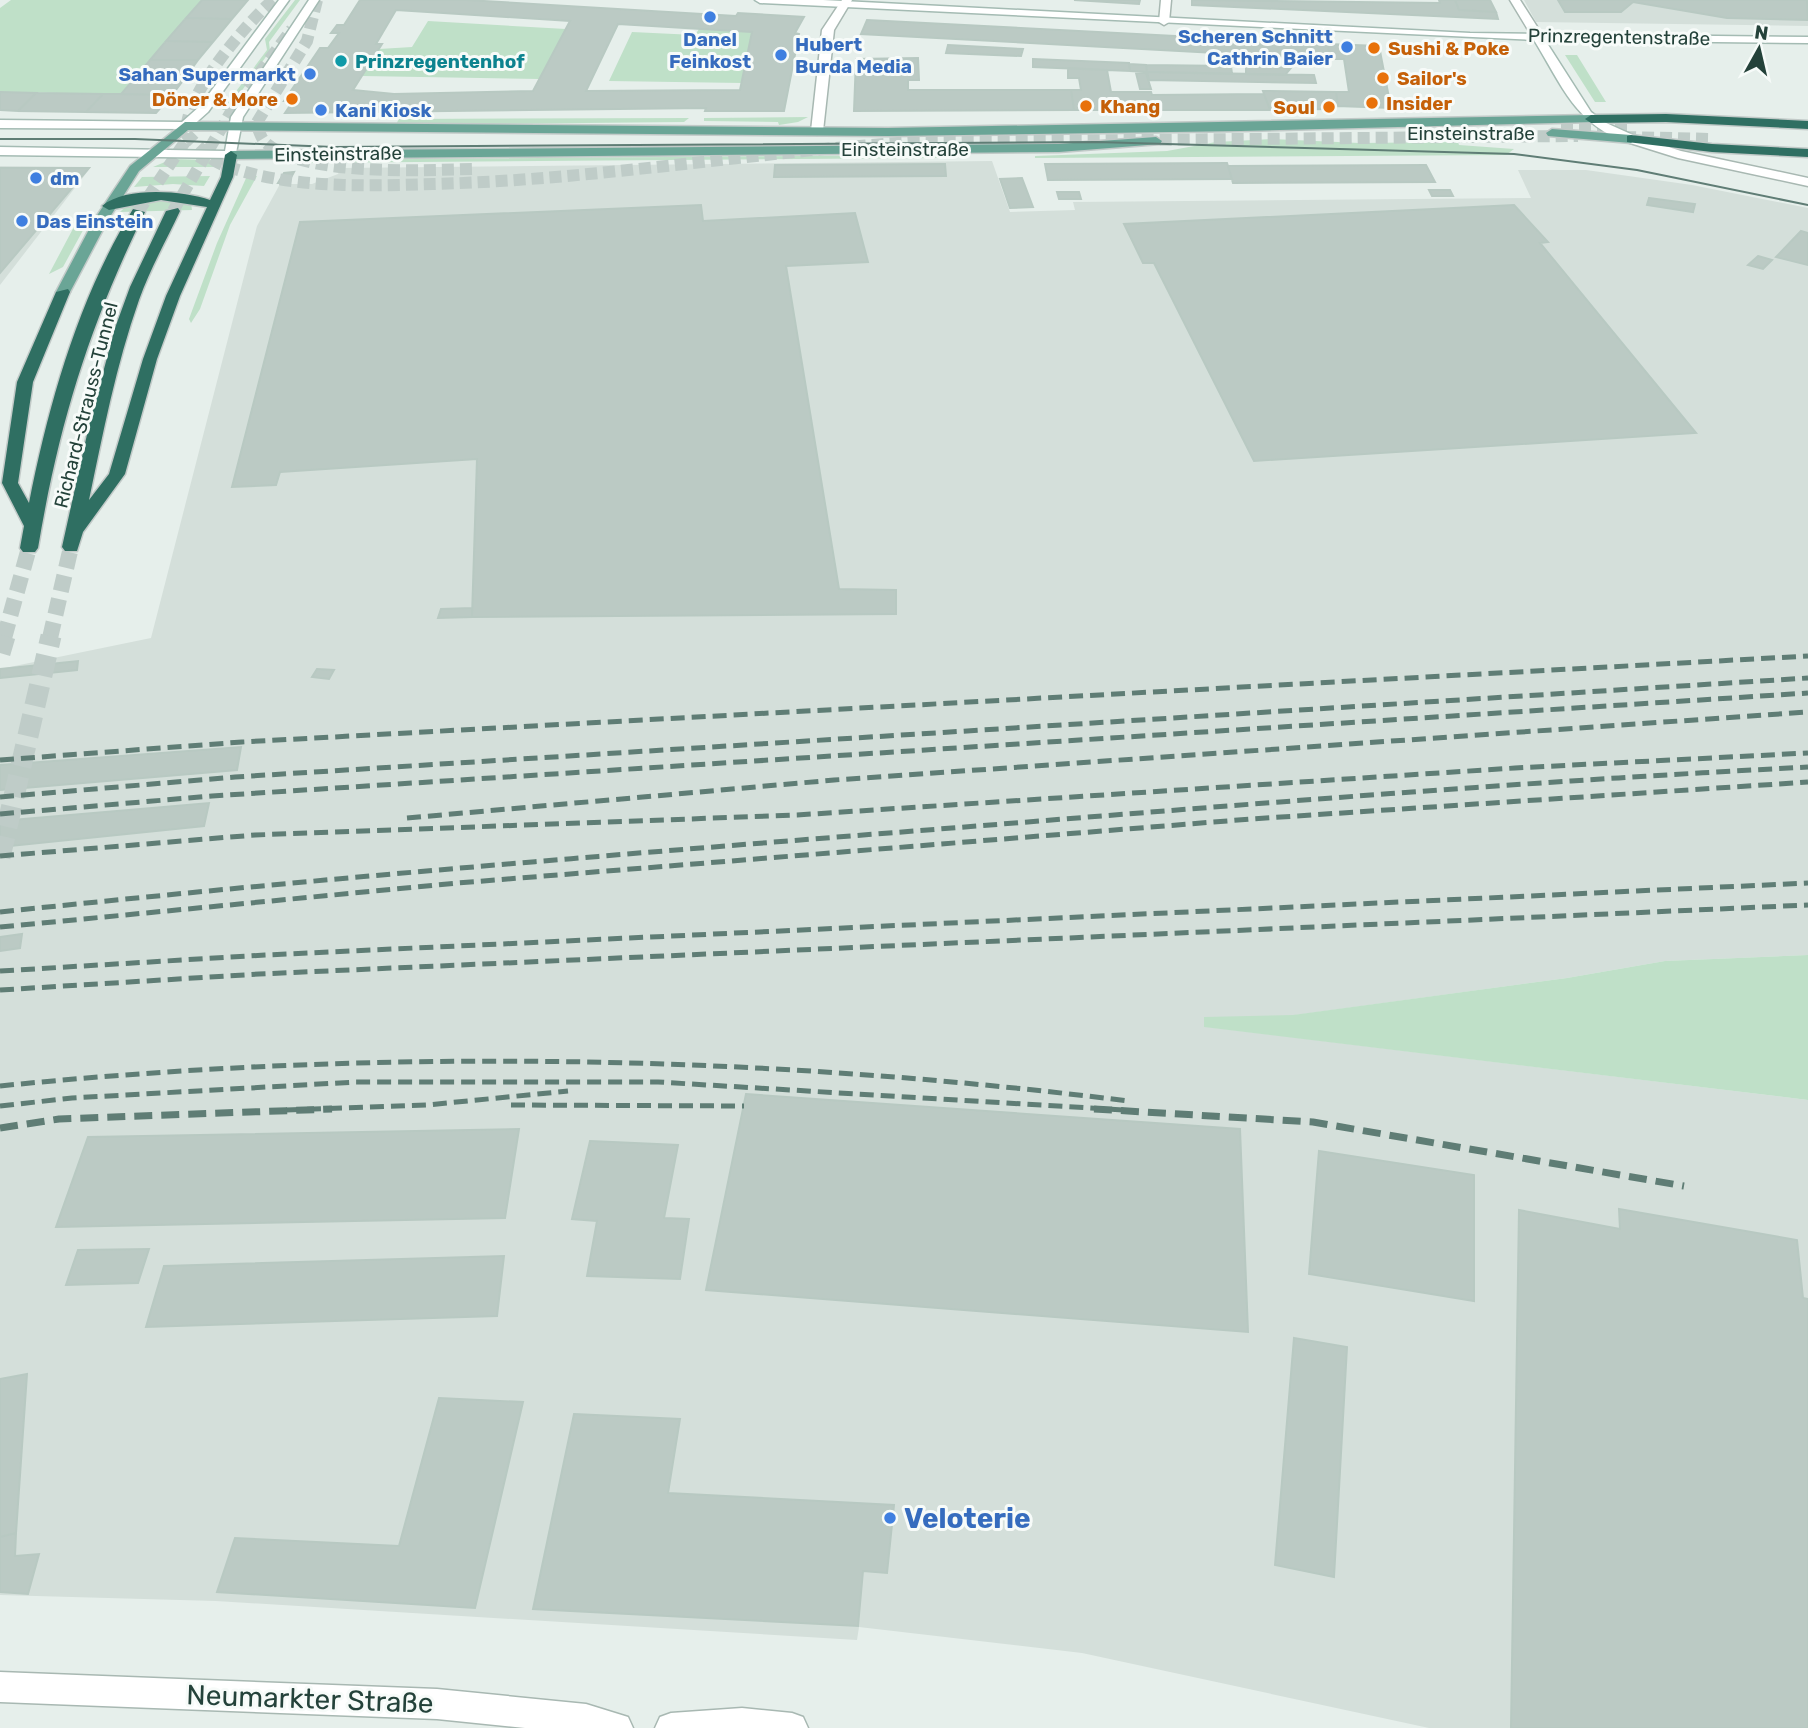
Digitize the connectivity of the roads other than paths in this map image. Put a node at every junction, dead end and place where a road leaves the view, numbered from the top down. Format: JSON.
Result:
{"nodes":[{"id":1,"x":284,"y":0,"type":"edge"},
{"id":2,"x":314,"y":0,"type":"edge"},
{"id":3,"x":760,"y":0,"type":"edge"},
{"id":4,"x":1166,"y":0,"type":"edge"},
{"id":5,"x":1515,"y":0,"type":"edge"},
{"id":6,"x":845,"y":2,"type":"edge"},
{"id":7,"x":1164,"y":22,"type":"junction"},
{"id":8,"x":1536,"y":36,"type":"junction"},
{"id":9,"x":1808,"y":40,"type":"edge"},
{"id":10,"x":1591,"y":119,"type":"junction"},
{"id":11,"x":1695,"y":119,"type":"junction"},
{"id":12,"x":0,"y":124,"type":"edge"},
{"id":13,"x":1808,"y":125,"type":"edge"},
{"id":14,"x":185,"y":126,"type":"junction"},
{"id":15,"x":234,"y":127,"type":"junction"},
{"id":16,"x":817,"y":131,"type":"junction"},
{"id":17,"x":1808,"y":135,"type":"edge"},
{"id":18,"x":1631,"y":139,"type":"junction"},
{"id":19,"x":1707,"y":139,"type":"junction"},
{"id":20,"x":1808,"y":144,"type":"edge"},
{"id":21,"x":0,"y":150,"type":"edge"},
{"id":22,"x":152,"y":153,"type":"junction"},
{"id":23,"x":1808,"y":153,"type":"edge"},
{"id":24,"x":231,"y":155,"type":"junction"},
{"id":25,"x":1808,"y":182,"type":"edge"},
{"id":26,"x":214,"y":205,"type":"junction"},
{"id":27,"x":109,"y":206,"type":"junction"},
{"id":28,"x":173,"y":211,"type":"tunnel mouth"},
{"id":29,"x":138,"y":212,"type":"tunnel mouth"},
{"id":30,"x":63,"y":292,"type":"joint"},
{"id":31,"x":33,"y":526,"type":"junction"},
{"id":32,"x":29,"y":548,"type":"tunnel mouth"},
{"id":33,"x":0,"y":1687,"type":"edge"},
{"id":34,"x":617,"y":1728,"type":"edge"},
{"id":35,"x":671,"y":1728,"type":"edge"},
{"id":36,"x":792,"y":1728,"type":"edge"}],
"edges":[{"from":1,"to":14,"type":"main road"},
{"from":2,"to":15,"type":"main road"},
{"from":3,"to":6,"type":"main road","name":"Prinzregentenstraße"},
{"from":4,"to":7,"type":"main road"},
{"from":5,"to":8,"type":"main road"},
{"from":6,"to":7,"type":"main road","name":"Prinzregentenstraße"},
{"from":6,"to":16,"type":"main road"},
{"from":7,"to":8,"type":"main road","name":"Prinzregentenstraße"},
{"from":8,"to":9,"type":"main road","name":"Prinzregentenstraße"},
{"from":8,"to":10,"type":"main road"},
{"from":10,"to":11,"type":"highway","name":"Einsteinstraße"},
{"from":10,"to":16,"type":"main road","name":"Einsteinstraße"},
{"from":10,"to":18,"type":"main road"},
{"from":11,"to":13,"type":"highway","name":"Einsteinstraße"},
{"from":11,"to":19,"type":"highway"},
{"from":12,"to":14,"type":"main road","name":"Einsteinstraße"},
{"from":14,"to":15,"type":"main road","name":"Einsteinstraße"},
{"from":14,"to":22,"type":"main road"},
{"from":15,"to":16,"type":"main road","name":"Einsteinstraße"},
{"from":15,"to":24,"type":"main road"},
{"from":17,"to":19,"type":"highway"},
{"from":18,"to":19,"type":"highway","name":"Einsteinstraße"},
{"from":18,"to":24,"type":"main road","name":"Einsteinstraße"},
{"from":18,"to":25,"type":"main road"},
{"from":19,"to":20,"type":"highway"},
{"from":19,"to":23,"type":"highway","name":"Einsteinstraße"},
{"from":21,"to":22,"type":"main road","name":"Einsteinstraße"},
{"from":22,"to":24,"type":"main road","name":"Einsteinstraße"},
{"from":22,"to":27,"type":"main road"},
{"from":24,"to":26,"type":"highway"},
{"from":26,"to":27,"type":"highway"},
{"from":26,"to":28,"type":"highway","name":"Richard-Strauss-Tunnel"},
{"from":27,"to":30,"type":"main road"},
{"from":29,"to":31,"type":"highway","name":"Richard-Strauss-Tunnel"},
{"from":30,"to":31,"type":"highway"},
{"from":31,"to":32,"type":"highway","name":"Richard-Strauss-Tunnel"},
{"from":33,"to":34,"type":"main road","name":"Neumarkter Straße"},
{"from":35,"to":36,"type":"main road"}]}
